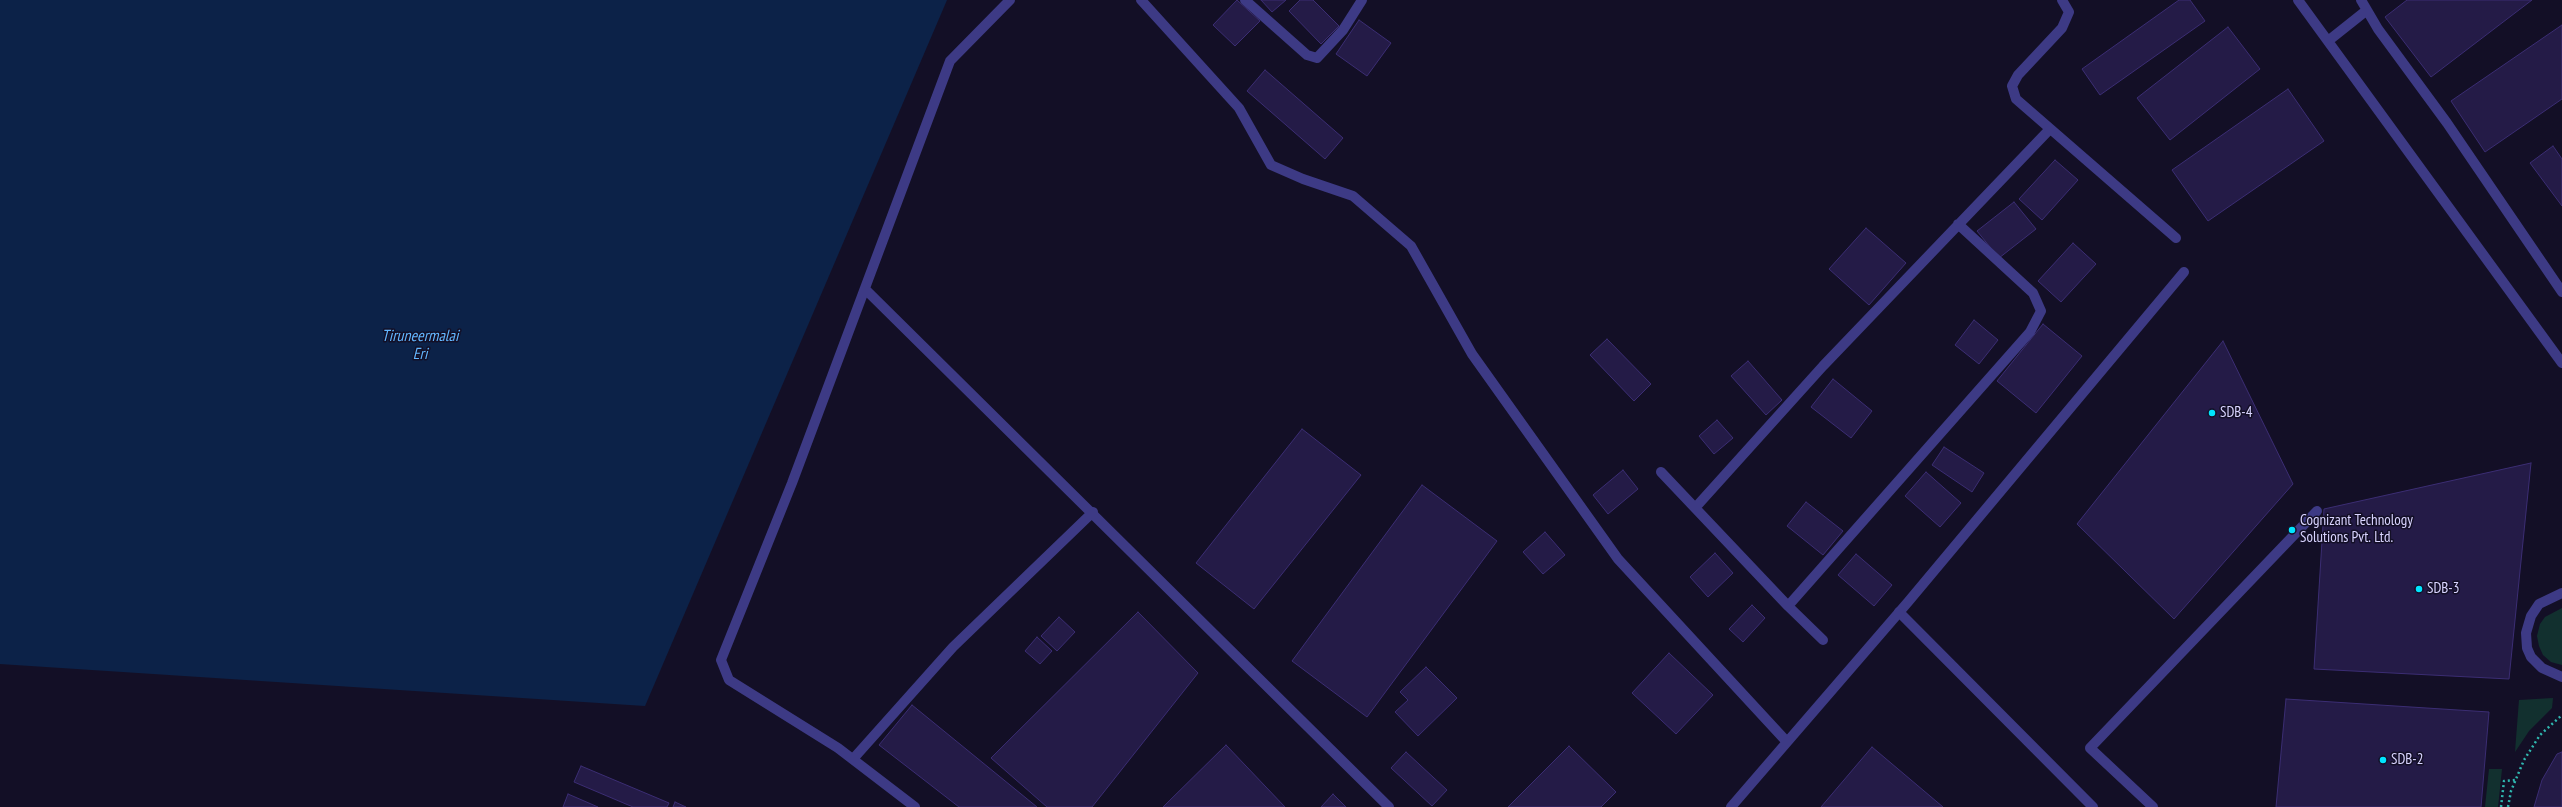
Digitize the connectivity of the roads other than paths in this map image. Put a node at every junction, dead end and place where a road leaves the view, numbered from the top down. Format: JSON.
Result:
{"nodes":[{"id":1,"x":1010,"y":0,"type":"edge"},
{"id":2,"x":1141,"y":0,"type":"edge"},
{"id":3,"x":1245,"y":0,"type":"edge"},
{"id":4,"x":1362,"y":0,"type":"edge"},
{"id":5,"x":2062,"y":0,"type":"edge"},
{"id":6,"x":2298,"y":0,"type":"edge"},
{"id":7,"x":2361,"y":0,"type":"edge"},
{"id":8,"x":2367,"y":10,"type":"junction"},
{"id":9,"x":2328,"y":41,"type":"junction"},
{"id":10,"x":2050,"y":130,"type":"junction"},
{"id":11,"x":1958,"y":224,"type":"junction"},
{"id":12,"x":2176,"y":238,"type":"dead end"},
{"id":13,"x":2184,"y":272,"type":"dead end"},
{"id":14,"x":865,"y":289,"type":"junction"},
{"id":15,"x":2562,"y":292,"type":"edge"},
{"id":16,"x":2562,"y":363,"type":"edge"},
{"id":17,"x":1661,"y":472,"type":"dead end"},
{"id":18,"x":1695,"y":508,"type":"junction"},
{"id":19,"x":2317,"y":511,"type":"dead end"},
{"id":20,"x":1093,"y":512,"type":"junction"},
{"id":21,"x":2562,"y":593,"type":"edge"},
{"id":22,"x":1788,"y":606,"type":"junction"},
{"id":23,"x":1899,"y":612,"type":"junction"},
{"id":24,"x":1823,"y":640,"type":"dead end"},
{"id":25,"x":2562,"y":677,"type":"edge"},
{"id":26,"x":1787,"y":742,"type":"junction"},
{"id":27,"x":853,"y":759,"type":"junction"},
{"id":28,"x":915,"y":807,"type":"edge"},
{"id":29,"x":1390,"y":807,"type":"edge"},
{"id":30,"x":1731,"y":807,"type":"edge"},
{"id":31,"x":2093,"y":807,"type":"edge"},
{"id":32,"x":2153,"y":807,"type":"edge"}],
"edges":[{"from":1,"to":14,"type":"street"},
{"from":2,"to":26,"type":"street"},
{"from":3,"to":4,"type":"street"},
{"from":5,"to":10,"type":"street"},
{"from":6,"to":9,"type":"street"},
{"from":7,"to":8,"type":"street"},
{"from":8,"to":9,"type":"street"},
{"from":8,"to":15,"type":"street"},
{"from":9,"to":16,"type":"street"},
{"from":10,"to":11,"type":"street"},
{"from":10,"to":12,"type":"street"},
{"from":11,"to":18,"type":"street"},
{"from":11,"to":22,"type":"street"},
{"from":13,"to":23,"type":"street"},
{"from":14,"to":20,"type":"street"},
{"from":14,"to":27,"type":"street"},
{"from":17,"to":18,"type":"street"},
{"from":18,"to":22,"type":"street"},
{"from":19,"to":32,"type":"street"},
{"from":20,"to":27,"type":"street"},
{"from":20,"to":29,"type":"street"},
{"from":21,"to":25,"type":"street"},
{"from":22,"to":24,"type":"street"},
{"from":23,"to":26,"type":"street"},
{"from":23,"to":31,"type":"street"},
{"from":26,"to":30,"type":"street"},
{"from":27,"to":28,"type":"street"}]}
